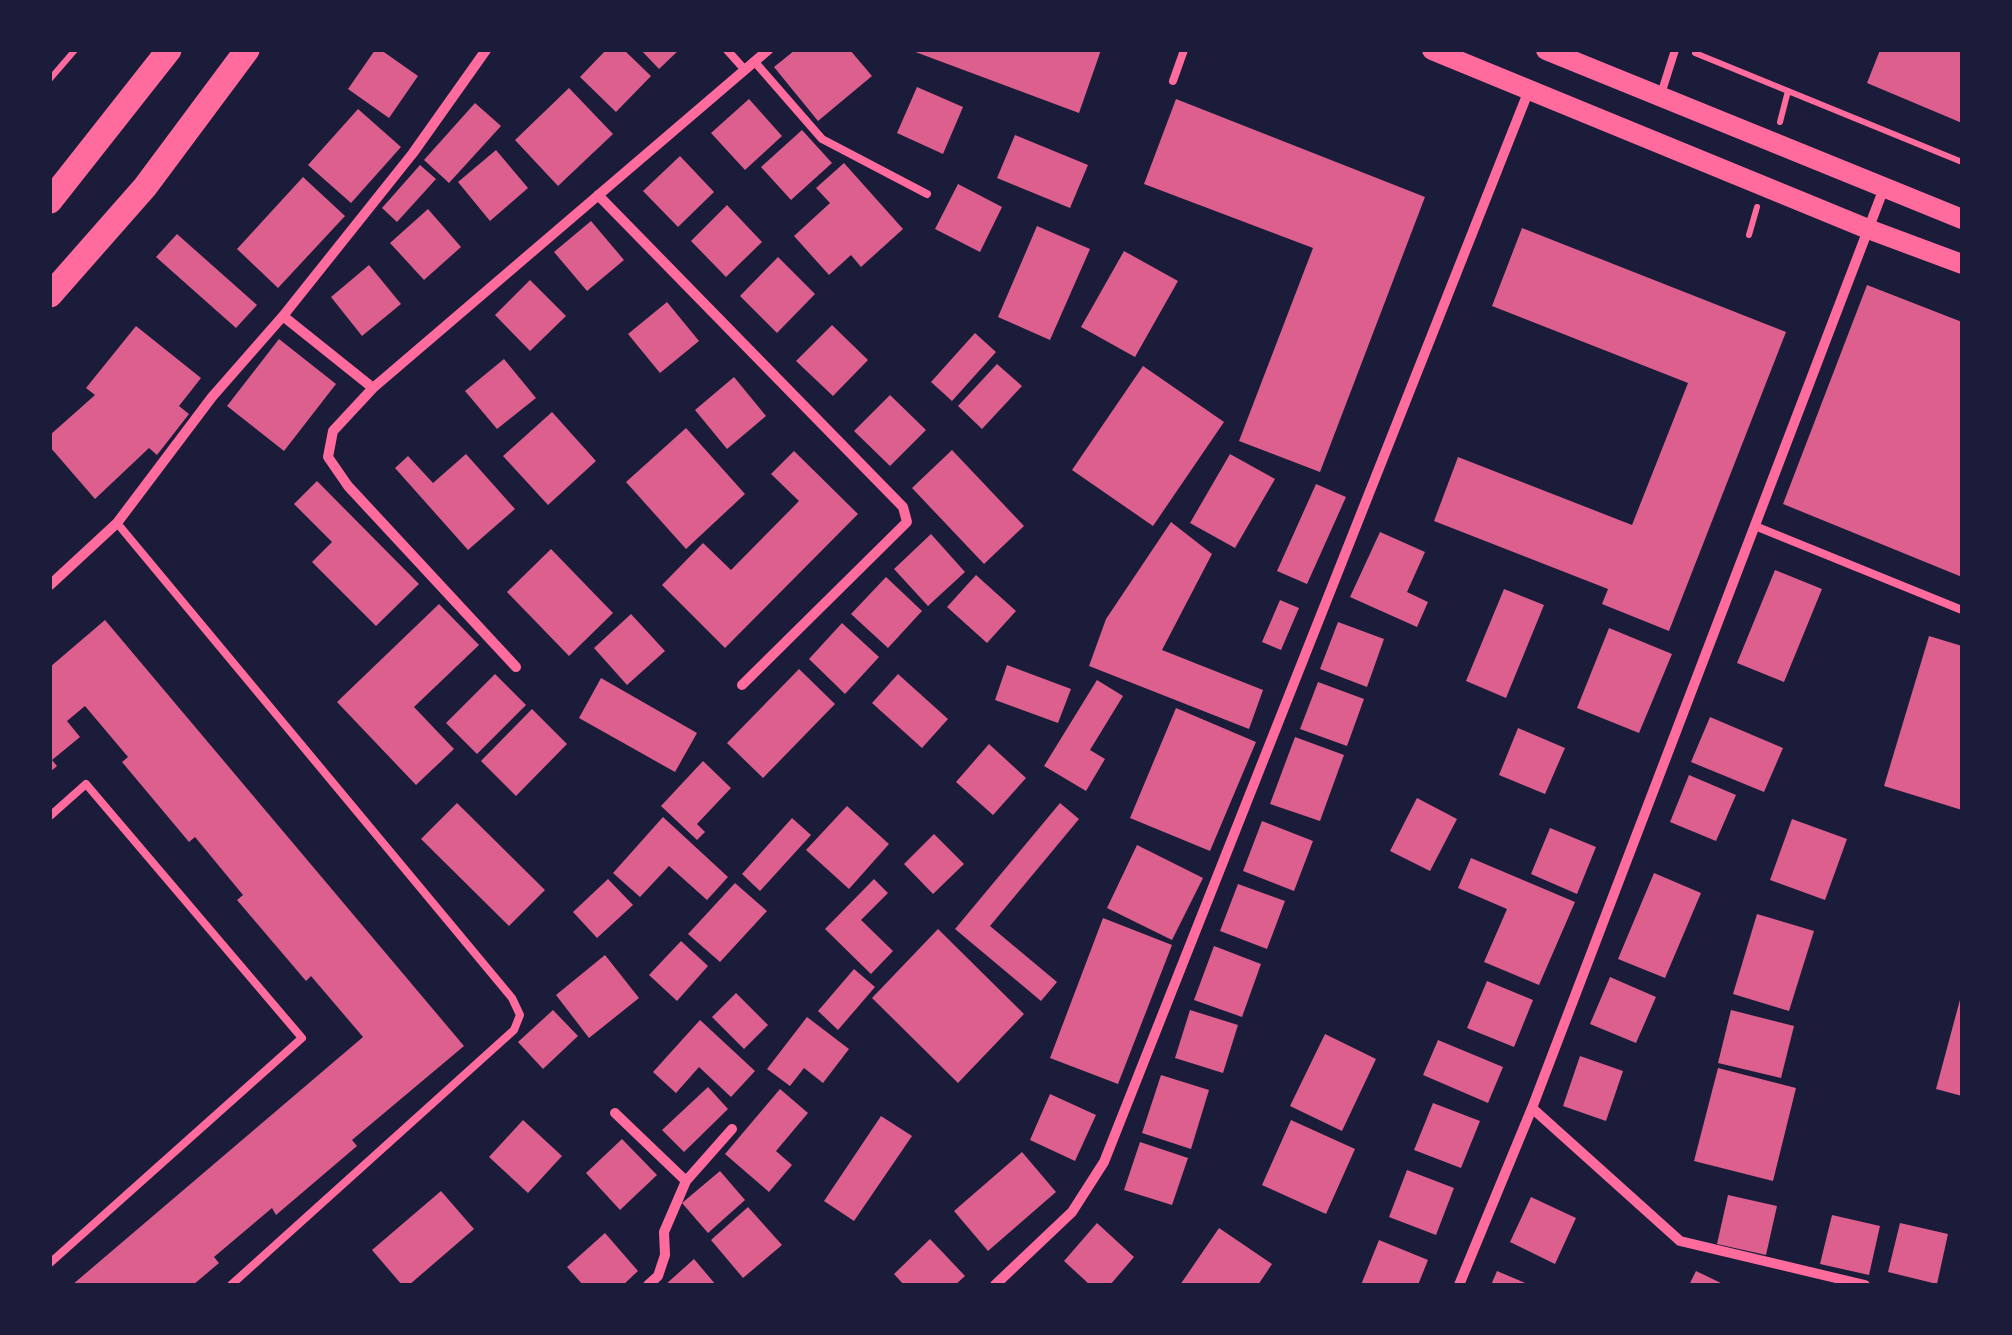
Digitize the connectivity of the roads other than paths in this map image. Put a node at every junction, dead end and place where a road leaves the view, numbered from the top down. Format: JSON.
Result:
{"nodes":[{"id":1,"x":168,"y":50,"type":"edge"},
{"id":2,"x":247,"y":50,"type":"edge"},
{"id":3,"x":486,"y":50,"type":"edge"},
{"id":4,"x":728,"y":50,"type":"edge"},
{"id":5,"x":768,"y":50,"type":"edge"},
{"id":6,"x":1184,"y":50,"type":"edge"},
{"id":7,"x":1432,"y":50,"type":"edge"},
{"id":8,"x":1546,"y":50,"type":"edge"},
{"id":9,"x":1675,"y":50,"type":"edge"},
{"id":10,"x":750,"y":66,"type":"junction"},
{"id":11,"x":1173,"y":80,"type":"dead end"},
{"id":12,"x":1529,"y":89,"type":"junction"},
{"id":13,"x":1661,"y":94,"type":"junction"},
{"id":14,"x":1884,"y":188,"type":"junction"},
{"id":15,"x":927,"y":194,"type":"dead end"},
{"id":16,"x":598,"y":195,"type":"junction"},
{"id":17,"x":50,"y":202,"type":"edge"},
{"id":18,"x":1962,"y":219,"type":"edge"},
{"id":19,"x":1868,"y":229,"type":"junction"},
{"id":20,"x":1962,"y":264,"type":"edge"},
{"id":21,"x":50,"y":295,"type":"edge"},
{"id":22,"x":282,"y":316,"type":"junction"},
{"id":23,"x":372,"y":388,"type":"junction"},
{"id":24,"x":117,"y":523,"type":"junction"},
{"id":25,"x":1755,"y":526,"type":"junction"},
{"id":26,"x":50,"y":585,"type":"edge"},
{"id":27,"x":1962,"y":610,"type":"edge"},
{"id":28,"x":516,"y":667,"type":"dead end"},
{"id":29,"x":742,"y":685,"type":"dead end"},
{"id":30,"x":50,"y":816,"type":"edge"},
{"id":31,"x":1532,"y":1108,"type":"junction"},
{"id":32,"x":615,"y":1113,"type":"dead end"},
{"id":33,"x":732,"y":1128,"type":"dead end"},
{"id":34,"x":686,"y":1181,"type":"junction"},
{"id":35,"x":50,"y":1263,"type":"edge"},
{"id":36,"x":231,"y":1285,"type":"edge"},
{"id":37,"x":648,"y":1285,"type":"edge"},
{"id":38,"x":995,"y":1285,"type":"edge"},
{"id":39,"x":1459,"y":1285,"type":"edge"},
{"id":40,"x":1865,"y":1285,"type":"edge"}],
"edges":[{"from":1,"to":17,"type":"main road"},
{"from":2,"to":21,"type":"main road"},
{"from":3,"to":22,"type":"street"},
{"from":4,"to":10,"type":"lane"},
{"from":5,"to":10,"type":"street"},
{"from":6,"to":11,"type":"lane"},
{"from":7,"to":12,"type":"main road"},
{"from":8,"to":13,"type":"main road"},
{"from":9,"to":13,"type":"lane"},
{"from":10,"to":15,"type":"lane"},
{"from":10,"to":16,"type":"street"},
{"from":12,"to":19,"type":"main road"},
{"from":12,"to":38,"type":"street"},
{"from":13,"to":14,"type":"main road"},
{"from":14,"to":18,"type":"main road"},
{"from":14,"to":19,"type":"street"},
{"from":16,"to":23,"type":"street"},
{"from":16,"to":29,"type":"street"},
{"from":19,"to":20,"type":"main road"},
{"from":19,"to":25,"type":"street"},
{"from":22,"to":23,"type":"street"},
{"from":22,"to":24,"type":"street"},
{"from":23,"to":28,"type":"street"},
{"from":24,"to":26,"type":"street"},
{"from":24,"to":36,"type":"lane"},
{"from":25,"to":27,"type":"lane"},
{"from":25,"to":31,"type":"street"},
{"from":30,"to":35,"type":"lane"},
{"from":31,"to":39,"type":"street"},
{"from":31,"to":40,"type":"street"},
{"from":32,"to":34,"type":"street"},
{"from":33,"to":34,"type":"street"},
{"from":34,"to":37,"type":"street"}]}
